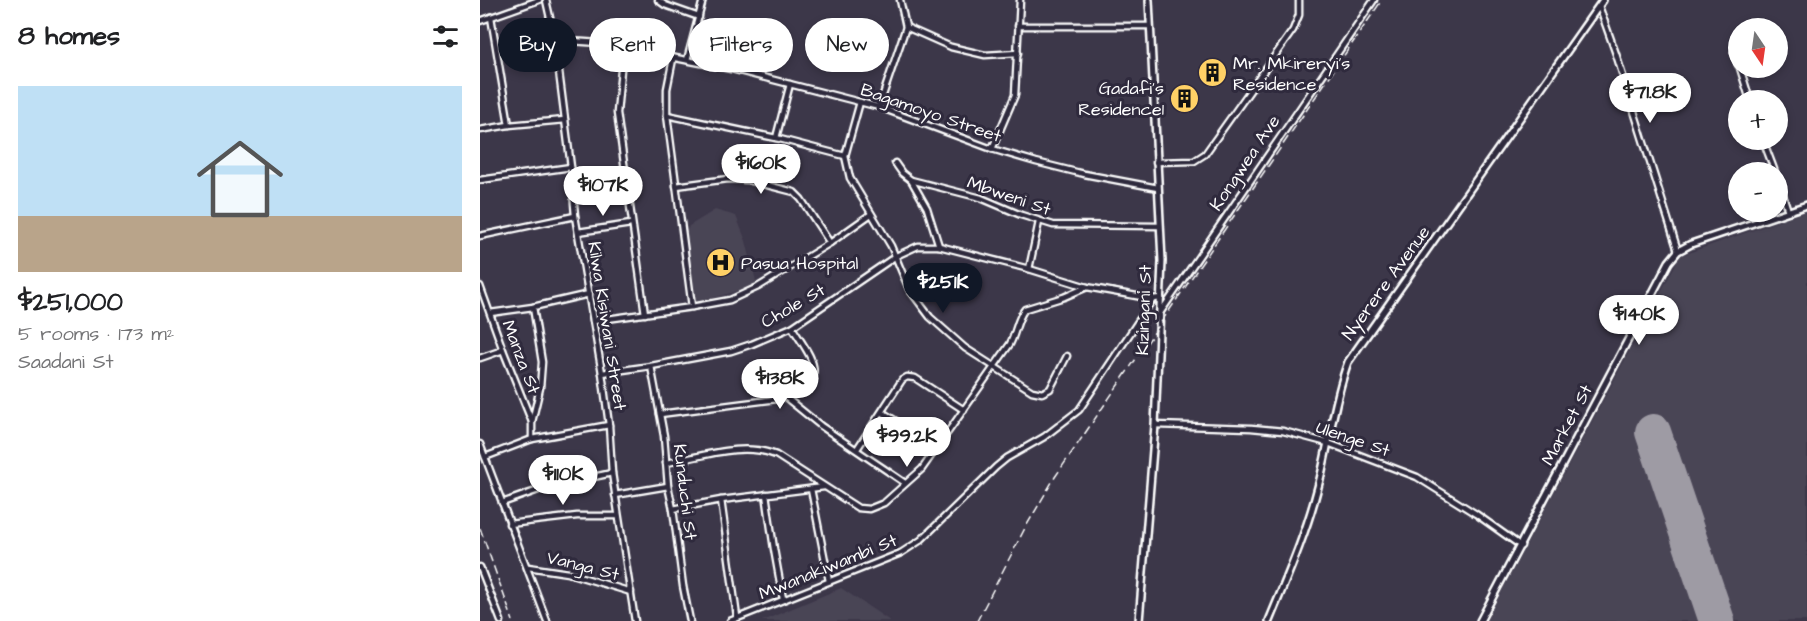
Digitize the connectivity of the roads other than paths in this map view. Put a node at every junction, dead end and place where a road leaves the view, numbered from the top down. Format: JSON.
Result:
{"nodes":[{"id":1,"x":539,"y":0,"type":"edge"},
{"id":2,"x":546,"y":0,"type":"edge"},
{"id":3,"x":658,"y":0,"type":"edge"},
{"id":4,"x":703,"y":0,"type":"edge"},
{"id":5,"x":900,"y":0,"type":"edge"},
{"id":6,"x":1020,"y":0,"type":"edge"},
{"id":7,"x":1149,"y":0,"type":"edge"},
{"id":8,"x":1299,"y":0,"type":"edge"},
{"id":9,"x":1374,"y":0,"type":"edge"},
{"id":10,"x":1604,"y":0,"type":"edge"},
{"id":11,"x":1599,"y":6,"type":"junction"},
{"id":12,"x":491,"y":17,"type":"junction"},
{"id":13,"x":699,"y":17,"type":"junction"},
{"id":14,"x":550,"y":18,"type":"edge"},
{"id":15,"x":480,"y":21,"type":"edge"},
{"id":16,"x":1018,"y":26,"type":"junction"},
{"id":17,"x":1150,"y":26,"type":"junction"},
{"id":18,"x":906,"y":27,"type":"junction"},
{"id":19,"x":1018,"y":53,"type":"junction"},
{"id":20,"x":676,"y":59,"type":"edge"},
{"id":21,"x":687,"y":60,"type":"junction"},
{"id":22,"x":559,"y":72,"type":"edge"},
{"id":23,"x":621,"y":72,"type":"edge"},
{"id":24,"x":670,"y":72,"type":"edge"},
{"id":25,"x":790,"y":84,"type":"junction"},
{"id":26,"x":860,"y":102,"type":"junction"},
{"id":27,"x":879,"y":106,"type":"junction"},
{"id":28,"x":667,"y":115,"type":"junction"},
{"id":29,"x":565,"y":120,"type":"junction"},
{"id":30,"x":509,"y":125,"type":"junction"},
{"id":31,"x":480,"y":130,"type":"edge"},
{"id":32,"x":776,"y":138,"type":"junction"},
{"id":33,"x":992,"y":149,"type":"junction"},
{"id":34,"x":845,"y":156,"type":"junction"},
{"id":35,"x":1156,"y":162,"type":"junction"},
{"id":36,"x":895,"y":163,"type":"dead end"},
{"id":37,"x":572,"y":167,"type":"junction"},
{"id":38,"x":480,"y":180,"type":"edge"},
{"id":39,"x":911,"y":180,"type":"junction"},
{"id":40,"x":676,"y":186,"type":"junction"},
{"id":41,"x":1158,"y":188,"type":"junction"},
{"id":42,"x":1807,"y":205,"type":"edge"},
{"id":43,"x":1788,"y":211,"type":"edge"},
{"id":44,"x":872,"y":214,"type":"junction"},
{"id":45,"x":575,"y":216,"type":"junction"},
{"id":46,"x":1040,"y":222,"type":"junction"},
{"id":47,"x":1756,"y":222,"type":"edge"},
{"id":48,"x":631,"y":224,"type":"junction"},
{"id":49,"x":1160,"y":226,"type":"junction"},
{"id":50,"x":578,"y":232,"type":"junction"},
{"id":51,"x":480,"y":236,"type":"edge"},
{"id":52,"x":830,"y":243,"type":"junction"},
{"id":53,"x":939,"y":246,"type":"junction"},
{"id":54,"x":1678,"y":251,"type":"junction"},
{"id":55,"x":896,"y":256,"type":"junction"},
{"id":56,"x":1029,"y":269,"type":"junction"},
{"id":57,"x":480,"y":286,"type":"edge"},
{"id":58,"x":1087,"y":287,"type":"junction"},
{"id":59,"x":589,"y":294,"type":"junction"},
{"id":60,"x":1161,"y":298,"type":"junction"},
{"id":61,"x":1154,"y":299,"type":"junction"},
{"id":62,"x":533,"y":307,"type":"junction"},
{"id":63,"x":692,"y":307,"type":"junction"},
{"id":64,"x":490,"y":313,"type":"junction"},
{"id":65,"x":1160,"y":313,"type":"junction"},
{"id":66,"x":645,"y":314,"type":"junction"},
{"id":67,"x":593,"y":321,"type":"junction"},
{"id":68,"x":792,"y":327,"type":"junction"},
{"id":69,"x":503,"y":350,"type":"junction"},
{"id":70,"x":1066,"y":356,"type":"dead end"},
{"id":71,"x":480,"y":358,"type":"edge"},
{"id":72,"x":651,"y":366,"type":"junction"},
{"id":73,"x":993,"y":368,"type":"junction"},
{"id":74,"x":602,"y":373,"type":"junction"},
{"id":75,"x":784,"y":396,"type":"junction"},
{"id":76,"x":964,"y":410,"type":"junction"},
{"id":77,"x":882,"y":412,"type":"junction"},
{"id":78,"x":660,"y":414,"type":"junction"},
{"id":79,"x":532,"y":422,"type":"junction"},
{"id":80,"x":609,"y":425,"type":"junction"},
{"id":81,"x":1155,"y":425,"type":"junction"},
{"id":82,"x":532,"y":440,"type":"junction"},
{"id":83,"x":1329,"y":443,"type":"junction"},
{"id":84,"x":480,"y":444,"type":"edge"},
{"id":85,"x":938,"y":448,"type":"junction"},
{"id":86,"x":857,"y":449,"type":"junction"},
{"id":87,"x":484,"y":457,"type":"junction"},
{"id":88,"x":666,"y":463,"type":"junction"},
{"id":89,"x":612,"y":473,"type":"junction"},
{"id":90,"x":905,"y":483,"type":"junction"},
{"id":91,"x":668,"y":486,"type":"junction"},
{"id":92,"x":824,"y":487,"type":"junction"},
{"id":93,"x":811,"y":489,"type":"junction"},
{"id":94,"x":766,"y":494,"type":"junction"},
{"id":95,"x":615,"y":495,"type":"junction"},
{"id":96,"x":721,"y":500,"type":"junction"},
{"id":97,"x":501,"y":503,"type":"junction"},
{"id":98,"x":673,"y":509,"type":"junction"},
{"id":99,"x":618,"y":516,"type":"junction"},
{"id":100,"x":509,"y":524,"type":"junction"},
{"id":101,"x":1521,"y":546,"type":"junction"},
{"id":102,"x":480,"y":567,"type":"edge"},
{"id":103,"x":528,"y":567,"type":"junction"},
{"id":104,"x":829,"y":581,"type":"junction"},
{"id":105,"x":631,"y":592,"type":"junction"},
{"id":106,"x":783,"y":599,"type":"junction"},
{"id":107,"x":737,"y":617,"type":"junction"},
{"id":108,"x":501,"y":621,"type":"edge"},
{"id":109,"x":547,"y":621,"type":"edge"},
{"id":110,"x":635,"y":621,"type":"edge"},
{"id":111,"x":690,"y":621,"type":"edge"},
{"id":112,"x":730,"y":621,"type":"edge"},
{"id":113,"x":1139,"y":621,"type":"edge"},
{"id":114,"x":1269,"y":621,"type":"edge"},
{"id":115,"x":1480,"y":621,"type":"edge"}],
"edges":[{"from":1,"to":12,"type":"street"},
{"from":2,"to":14,"type":"street","name":"Kilwa Kisiwani Street"},
{"from":3,"to":13,"type":"street"},
{"from":4,"to":13,"type":"street"},
{"from":5,"to":18,"type":"street"},
{"from":6,"to":16,"type":"street"},
{"from":7,"to":17,"type":"street","name":"Kizingani St"},
{"from":8,"to":35,"type":"street"},
{"from":9,"to":65,"type":"street","name":"Kongwea Ave"},
{"from":10,"to":11,"type":"street","name":"Nyerere Avenue"},
{"from":11,"to":54,"type":"street"},
{"from":11,"to":83,"type":"street","name":"Nyerere Avenue"},
{"from":12,"to":15,"type":"street"},
{"from":12,"to":30,"type":"street"},
{"from":13,"to":21,"type":"street"},
{"from":16,"to":17,"type":"street"},
{"from":16,"to":19,"type":"street"},
{"from":17,"to":35,"type":"street","name":"Kizingani St"},
{"from":18,"to":19,"type":"street"},
{"from":18,"to":27,"type":"street"},
{"from":19,"to":33,"type":"street"},
{"from":20,"to":21,"type":"street","name":"Bagamoyo Street"},
{"from":21,"to":25,"type":"street","name":"Bagamoyo Street"},
{"from":22,"to":29,"type":"street","name":"Kilwa Kisiwani Street"},
{"from":23,"to":48,"type":"street"},
{"from":24,"to":28,"type":"street"},
{"from":25,"to":26,"type":"street","name":"Bagamoyo Street"},
{"from":25,"to":32,"type":"street"},
{"from":26,"to":27,"type":"street","name":"Bagamoyo Street"},
{"from":26,"to":34,"type":"street"},
{"from":27,"to":33,"type":"street","name":"Bagamoyo Street"},
{"from":28,"to":32,"type":"street"},
{"from":28,"to":40,"type":"street"},
{"from":29,"to":30,"type":"street"},
{"from":29,"to":37,"type":"street","name":"Kilwa Kisiwani Street"},
{"from":30,"to":31,"type":"street"},
{"from":32,"to":34,"type":"street"},
{"from":33,"to":41,"type":"street","name":"Bagamoyo Street"},
{"from":34,"to":44,"type":"street"},
{"from":35,"to":41,"type":"street","name":"Kizingani St"},
{"from":36,"to":39,"type":"street"},
{"from":37,"to":38,"type":"street"},
{"from":37,"to":45,"type":"street","name":"Kilwa Kisiwani Street"},
{"from":39,"to":46,"type":"street","name":"Mbweni St"},
{"from":39,"to":53,"type":"street"},
{"from":40,"to":52,"type":"street"},
{"from":40,"to":63,"type":"street"},
{"from":41,"to":49,"type":"street","name":"Kizingani St"},
{"from":42,"to":43,"type":"street"},
{"from":44,"to":52,"type":"street"},
{"from":44,"to":55,"type":"street"},
{"from":45,"to":50,"type":"street","name":"Kilwa Kisiwani Street"},
{"from":45,"to":51,"type":"street"},
{"from":46,"to":49,"type":"street","name":"Mbweni St"},
{"from":46,"to":56,"type":"street"},
{"from":47,"to":54,"type":"street"},
{"from":48,"to":50,"type":"street"},
{"from":48,"to":66,"type":"street"},
{"from":49,"to":60,"type":"street","name":"Kizingani St"},
{"from":50,"to":59,"type":"street","name":"Kilwa Kisiwani Street"},
{"from":52,"to":63,"type":"street"},
{"from":53,"to":55,"type":"street","name":"Chole St"},
{"from":53,"to":56,"type":"street","name":"Chole St"},
{"from":54,"to":101,"type":"street","name":"Market St"},
{"from":55,"to":68,"type":"street","name":"Chole St"},
{"from":55,"to":73,"type":"street"},
{"from":56,"to":58,"type":"street","name":"Chole St"},
{"from":57,"to":64,"type":"street","name":"Manza St"},
{"from":58,"to":61,"type":"street","name":"Chole St"},
{"from":58,"to":73,"type":"street"},
{"from":59,"to":62,"type":"street"},
{"from":59,"to":67,"type":"street","name":"Kilwa Kisiwani Street"},
{"from":60,"to":61,"type":"street","name":"Chole St"},
{"from":60,"to":65,"type":"street","name":"Kizingani St"},
{"from":61,"to":104,"type":"street","name":"Mwanakiwambi St"},
{"from":62,"to":64,"type":"street"},
{"from":62,"to":79,"type":"street"},
{"from":63,"to":66,"type":"street"},
{"from":64,"to":69,"type":"street","name":"Manza St"},
{"from":65,"to":81,"type":"street","name":"Kizingani St"},
{"from":66,"to":67,"type":"street"},
{"from":67,"to":74,"type":"street","name":"Kilwa Kisiwani Street"},
{"from":68,"to":72,"type":"street","name":"Chole St"},
{"from":68,"to":75,"type":"street"},
{"from":69,"to":71,"type":"street"},
{"from":69,"to":79,"type":"street","name":"Manza St"},
{"from":70,"to":73,"type":"street"},
{"from":72,"to":74,"type":"street","name":"Chole St"},
{"from":72,"to":78,"type":"street","name":"Kunduchi St"},
{"from":73,"to":76,"type":"street"},
{"from":74,"to":80,"type":"street","name":"Kilwa Kisiwani Street"},
{"from":75,"to":78,"type":"street"},
{"from":75,"to":86,"type":"street"},
{"from":76,"to":77,"type":"street"},
{"from":76,"to":85,"type":"street"},
{"from":77,"to":85,"type":"street"},
{"from":77,"to":86,"type":"street"},
{"from":78,"to":88,"type":"street","name":"Kunduchi St"},
{"from":79,"to":82,"type":"street","name":"Manza St"},
{"from":80,"to":82,"type":"street"},
{"from":80,"to":89,"type":"street","name":"Kilwa Kisiwani Street"},
{"from":81,"to":83,"type":"street","name":"Ulenge St"},
{"from":81,"to":113,"type":"street","name":"Kizingani St"},
{"from":82,"to":87,"type":"street"},
{"from":83,"to":101,"type":"street","name":"Ulenge St"},
{"from":83,"to":114,"type":"street","name":"Nyerere Avenue"},
{"from":84,"to":87,"type":"street"},
{"from":85,"to":90,"type":"street"},
{"from":86,"to":90,"type":"street"},
{"from":87,"to":97,"type":"street"},
{"from":88,"to":91,"type":"street","name":"Kunduchi St"},
{"from":88,"to":92,"type":"street"},
{"from":89,"to":95,"type":"street","name":"Kilwa Kisiwani Street"},
{"from":89,"to":97,"type":"street"},
{"from":90,"to":92,"type":"street"},
{"from":91,"to":95,"type":"street"},
{"from":91,"to":98,"type":"street","name":"Kunduchi St"},
{"from":92,"to":93,"type":"street"},
{"from":93,"to":94,"type":"street"},
{"from":93,"to":104,"type":"street"},
{"from":94,"to":96,"type":"street"},
{"from":94,"to":106,"type":"street"},
{"from":95,"to":99,"type":"street","name":"Kilwa Kisiwani Street"},
{"from":96,"to":98,"type":"street"},
{"from":96,"to":107,"type":"street"},
{"from":97,"to":100,"type":"street"},
{"from":98,"to":111,"type":"street","name":"Kunduchi St"},
{"from":99,"to":100,"type":"street"},
{"from":99,"to":105,"type":"street","name":"Kilwa Kisiwani Street"},
{"from":100,"to":103,"type":"street"},
{"from":101,"to":115,"type":"street","name":"Market St"},
{"from":102,"to":108,"type":"street"},
{"from":103,"to":105,"type":"street","name":"Vanga St"},
{"from":103,"to":109,"type":"street"},
{"from":104,"to":106,"type":"street","name":"Mwanakiwambi St"},
{"from":105,"to":110,"type":"street","name":"Kilwa Kisiwani Street"},
{"from":106,"to":107,"type":"street","name":"Mwanakiwambi St"},
{"from":107,"to":112,"type":"street","name":"Mwanakiwambi St"}]}
